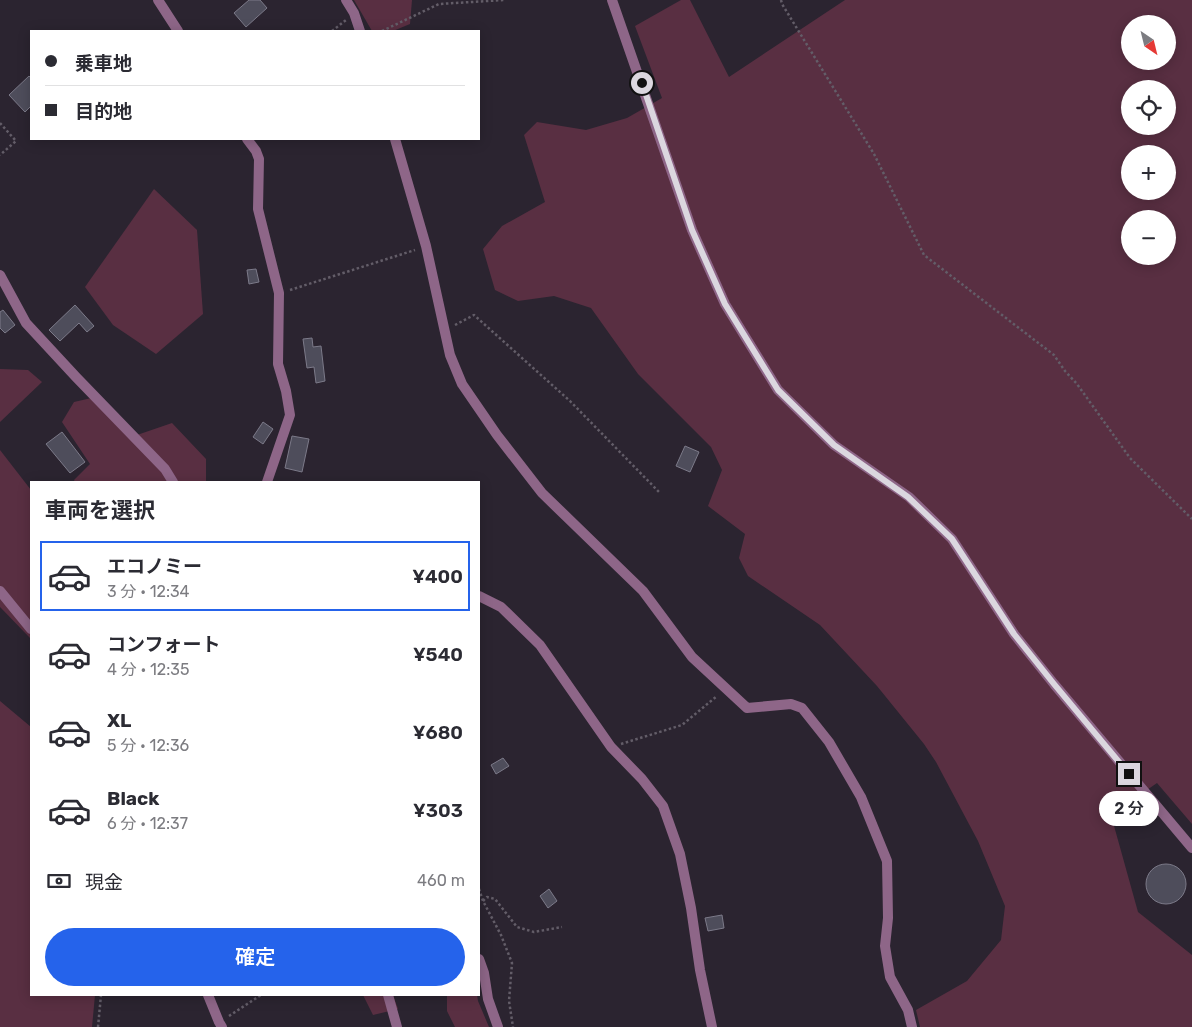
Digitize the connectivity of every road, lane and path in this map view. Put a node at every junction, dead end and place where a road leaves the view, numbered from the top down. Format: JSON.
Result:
{"nodes":[{"id":1,"x":158,"y":0,"type":"edge"},
{"id":2,"x":346,"y":0,"type":"edge"},
{"id":3,"x":504,"y":0,"type":"edge"},
{"id":4,"x":612,"y":0,"type":"edge"},
{"id":5,"x":781,"y":0,"type":"edge"},
{"id":6,"x":354,"y":13,"type":"junction"},
{"id":7,"x":177,"y":30,"type":"edge"},
{"id":8,"x":333,"y":30,"type":"edge"},
{"id":9,"x":360,"y":30,"type":"edge"},
{"id":10,"x":384,"y":30,"type":"edge"},
{"id":11,"x":0,"y":123,"type":"edge"},
{"id":12,"x":248,"y":140,"type":"edge"},
{"id":13,"x":395,"y":140,"type":"edge"},
{"id":14,"x":0,"y":156,"type":"edge"},
{"id":15,"x":426,"y":246,"type":"junction"},
{"id":16,"x":0,"y":275,"type":"edge"},
{"id":17,"x":279,"y":293,"type":"junction"},
{"id":18,"x":445,"y":330,"type":"junction"},
{"id":19,"x":172,"y":481,"type":"edge"},
{"id":20,"x":269,"y":481,"type":"edge"},
{"id":21,"x":659,"y":492,"type":"dead end"},
{"id":22,"x":1192,"y":519,"type":"edge"},
{"id":23,"x":0,"y":591,"type":"edge"},
{"id":24,"x":480,"y":596,"type":"edge"},
{"id":25,"x":30,"y":628,"type":"edge"},
{"id":26,"x":726,"y":689,"type":"junction"},
{"id":27,"x":611,"y":748,"type":"junction"},
{"id":28,"x":1192,"y":848,"type":"edge"},
{"id":29,"x":480,"y":892,"type":"edge"},
{"id":30,"x":483,"y":901,"type":"junction"},
{"id":31,"x":562,"y":927,"type":"dead end"},
{"id":32,"x":480,"y":962,"type":"edge"},
{"id":33,"x":101,"y":996,"type":"edge"},
{"id":34,"x":208,"y":996,"type":"edge"},
{"id":35,"x":261,"y":996,"type":"edge"},
{"id":36,"x":388,"y":996,"type":"edge"},
{"id":37,"x":220,"y":1024,"type":"edge"},
{"id":38,"x":98,"y":1027,"type":"edge"},
{"id":39,"x":397,"y":1027,"type":"edge"},
{"id":40,"x":498,"y":1027,"type":"edge"},
{"id":41,"x":513,"y":1027,"type":"edge"},
{"id":42,"x":712,"y":1027,"type":"edge"},
{"id":43,"x":912,"y":1027,"type":"edge"}],
"edges":[{"from":1,"to":7,"type":"street"},
{"from":2,"to":6,"type":"street"},
{"from":3,"to":10,"type":"path"},
{"from":4,"to":28,"type":"street"},
{"from":5,"to":22,"type":"path"},
{"from":6,"to":8,"type":"path"},
{"from":6,"to":9,"type":"street"},
{"from":11,"to":14,"type":"path"},
{"from":12,"to":17,"type":"street"},
{"from":13,"to":15,"type":"street"},
{"from":15,"to":17,"type":"path"},
{"from":15,"to":18,"type":"street"},
{"from":16,"to":19,"type":"street"},
{"from":17,"to":20,"type":"street"},
{"from":18,"to":21,"type":"path"},
{"from":18,"to":26,"type":"street"},
{"from":23,"to":25,"type":"street"},
{"from":24,"to":27,"type":"street"},
{"from":26,"to":27,"type":"path"},
{"from":26,"to":43,"type":"street"},
{"from":27,"to":42,"type":"street"},
{"from":29,"to":30,"type":"path"},
{"from":30,"to":31,"type":"path"},
{"from":30,"to":41,"type":"path"},
{"from":32,"to":40,"type":"street"},
{"from":33,"to":38,"type":"path"},
{"from":34,"to":37,"type":"street"},
{"from":35,"to":37,"type":"path"},
{"from":36,"to":39,"type":"street"}]}
